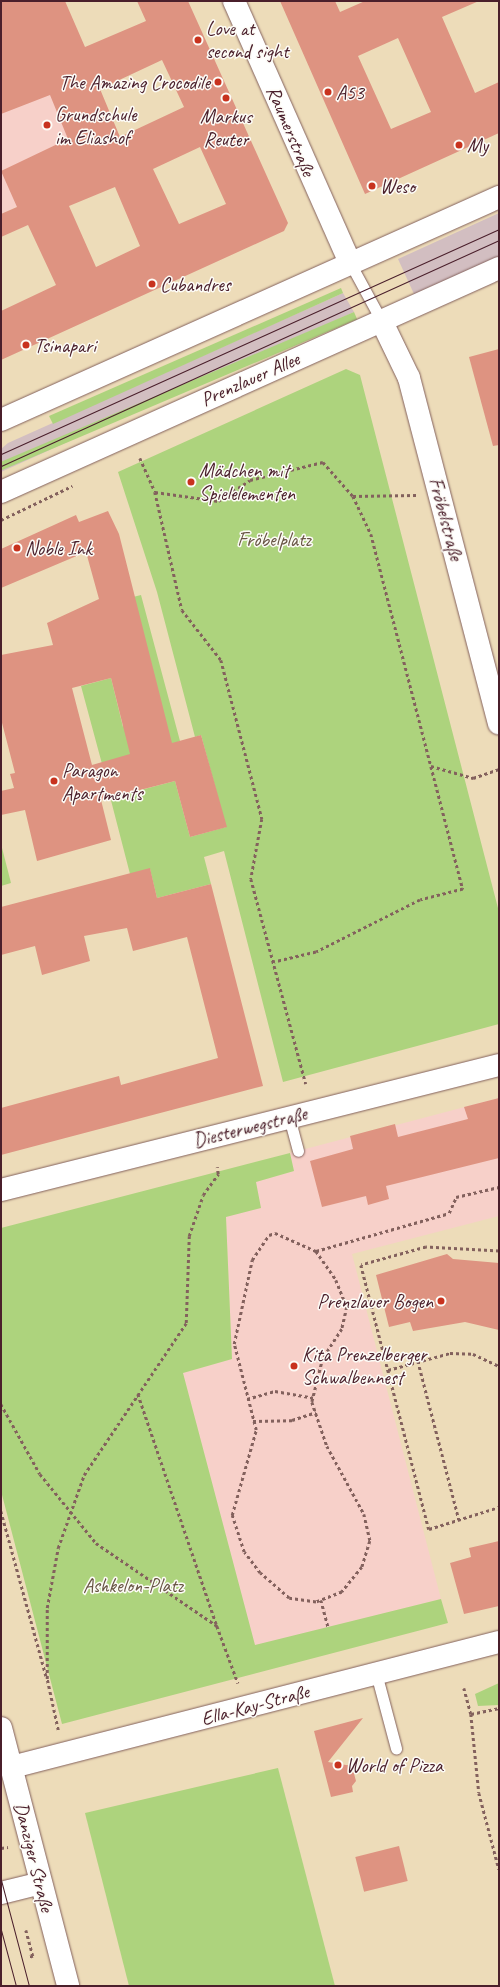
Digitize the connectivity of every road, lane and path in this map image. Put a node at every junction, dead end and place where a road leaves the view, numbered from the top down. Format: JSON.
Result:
{"nodes":[{"id":1,"x":234,"y":1,"type":"edge"},
{"id":2,"x":499,"y":197,"type":"edge"},
{"id":3,"x":349,"y":261,"type":"junction"},
{"id":4,"x":499,"y":268,"type":"edge"},
{"id":5,"x":381,"y":320,"type":"junction"},
{"id":6,"x":1,"y":420,"type":"edge"},
{"id":7,"x":140,"y":458,"type":"dead end"},
{"id":8,"x":438,"y":491,"type":"junction"},
{"id":9,"x":1,"y":492,"type":"edge"},
{"id":10,"x":154,"y":492,"type":"junction"},
{"id":11,"x":353,"y":496,"type":"junction"},
{"id":12,"x":499,"y":723,"type":"edge"},
{"id":13,"x":431,"y":766,"type":"junction"},
{"id":14,"x":499,"y":769,"type":"edge"},
{"id":15,"x":274,"y":962,"type":"junction"},
{"id":16,"x":499,"y":1065,"type":"edge"},
{"id":17,"x":306,"y":1084,"type":"dead end"},
{"id":18,"x":289,"y":1117,"type":"junction"},
{"id":19,"x":298,"y":1151,"type":"dead end"},
{"id":20,"x":217,"y":1167,"type":"dead end"},
{"id":21,"x":499,"y":1187,"type":"edge"},
{"id":22,"x":1,"y":1190,"type":"edge"},
{"id":23,"x":316,"y":1251,"type":"junction"},
{"id":24,"x":499,"y":1251,"type":"edge"},
{"id":25,"x":418,"y":1361,"type":"junction"},
{"id":26,"x":499,"y":1366,"type":"edge"},
{"id":27,"x":388,"y":1370,"type":"junction"},
{"id":28,"x":138,"y":1393,"type":"junction"},
{"id":29,"x":313,"y":1398,"type":"junction"},
{"id":30,"x":247,"y":1399,"type":"junction"},
{"id":31,"x":1,"y":1404,"type":"edge"},
{"id":32,"x":316,"y":1412,"type":"junction"},
{"id":33,"x":253,"y":1420,"type":"junction"},
{"id":34,"x":499,"y":1507,"type":"edge"},
{"id":35,"x":1,"y":1511,"type":"edge"},
{"id":36,"x":69,"y":1514,"type":"junction"},
{"id":37,"x":459,"y":1520,"type":"junction"},
{"id":38,"x":321,"y":1600,"type":"junction"},
{"id":39,"x":217,"y":1626,"type":"junction"},
{"id":40,"x":328,"y":1627,"type":"dead end"},
{"id":41,"x":499,"y":1642,"type":"edge"},
{"id":42,"x":376,"y":1674,"type":"junction"},
{"id":43,"x":47,"y":1679,"type":"junction"},
{"id":44,"x":238,"y":1683,"type":"dead end"},
{"id":45,"x":464,"y":1688,"type":"dead end"},
{"id":46,"x":499,"y":1708,"type":"edge"},
{"id":47,"x":471,"y":1714,"type":"junction"},
{"id":48,"x":1,"y":1728,"type":"edge"},
{"id":49,"x":59,"y":1729,"type":"dead end"},
{"id":50,"x":396,"y":1748,"type":"dead end"},
{"id":51,"x":12,"y":1767,"type":"junction"},
{"id":52,"x":499,"y":1869,"type":"edge"},
{"id":53,"x":41,"y":1883,"type":"junction"},
{"id":54,"x":1,"y":1893,"type":"edge"},
{"id":55,"x":31,"y":1928,"type":"dead end"},
{"id":56,"x":26,"y":1930,"type":"junction"},
{"id":57,"x":20,"y":1931,"type":"dead end"},
{"id":58,"x":28,"y":1958,"type":"dead end"},
{"id":59,"x":68,"y":1986,"type":"edge"}],
"edges":[{"from":1,"to":3,"type":"street","name":"Raumerstraße"},
{"from":2,"to":3,"type":"street"},
{"from":3,"to":5,"type":"lane"},
{"from":3,"to":6,"type":"street"},
{"from":4,"to":5,"type":"street","name":"Prenzlauer Allee"},
{"from":5,"to":8,"type":"street","name":"Fröbelstraße"},
{"from":5,"to":9,"type":"street","name":"Prenzlauer Allee"},
{"from":7,"to":10,"type":"path"},
{"from":8,"to":11,"type":"path"},
{"from":8,"to":12,"type":"street","name":"Fröbelstraße"},
{"from":10,"to":11,"type":"path"},
{"from":10,"to":15,"type":"path"},
{"from":11,"to":13,"type":"path"},
{"from":13,"to":14,"type":"path"},
{"from":13,"to":15,"type":"path"},
{"from":15,"to":17,"type":"path"},
{"from":16,"to":18,"type":"street","name":"Diesterwegstraße"},
{"from":18,"to":19,"type":"lane"},
{"from":18,"to":22,"type":"street","name":"Diesterwegstraße"},
{"from":20,"to":28,"type":"path"},
{"from":21,"to":23,"type":"path"},
{"from":23,"to":29,"type":"path"},
{"from":23,"to":30,"type":"path"},
{"from":24,"to":27,"type":"path"},
{"from":25,"to":26,"type":"path"},
{"from":25,"to":27,"type":"path"},
{"from":25,"to":37,"type":"path"},
{"from":27,"to":37,"type":"path"},
{"from":28,"to":36,"type":"path"},
{"from":28,"to":39,"type":"path"},
{"from":29,"to":30,"type":"path"},
{"from":29,"to":32,"type":"path"},
{"from":30,"to":33,"type":"path"},
{"from":31,"to":36,"type":"path"},
{"from":32,"to":33,"type":"path"},
{"from":32,"to":38,"type":"path"},
{"from":33,"to":38,"type":"path"},
{"from":34,"to":37,"type":"path"},
{"from":35,"to":43,"type":"path"},
{"from":36,"to":39,"type":"path"},
{"from":36,"to":43,"type":"path"},
{"from":38,"to":40,"type":"path"},
{"from":39,"to":44,"type":"path"},
{"from":41,"to":42,"type":"street","name":"Ella-Kay-Straße"},
{"from":42,"to":50,"type":"lane"},
{"from":42,"to":51,"type":"street","name":"Ella-Kay-Straße"},
{"from":43,"to":49,"type":"path"},
{"from":45,"to":47,"type":"path"},
{"from":46,"to":47,"type":"path"},
{"from":47,"to":52,"type":"path"},
{"from":48,"to":51,"type":"street","name":"Danziger Straße"},
{"from":51,"to":53,"type":"street","name":"Danziger Straße"},
{"from":53,"to":54,"type":"street"},
{"from":53,"to":59,"type":"street","name":"Danziger Straße"},
{"from":55,"to":56,"type":"path"},
{"from":56,"to":57,"type":"path"},
{"from":56,"to":58,"type":"path"}]}
